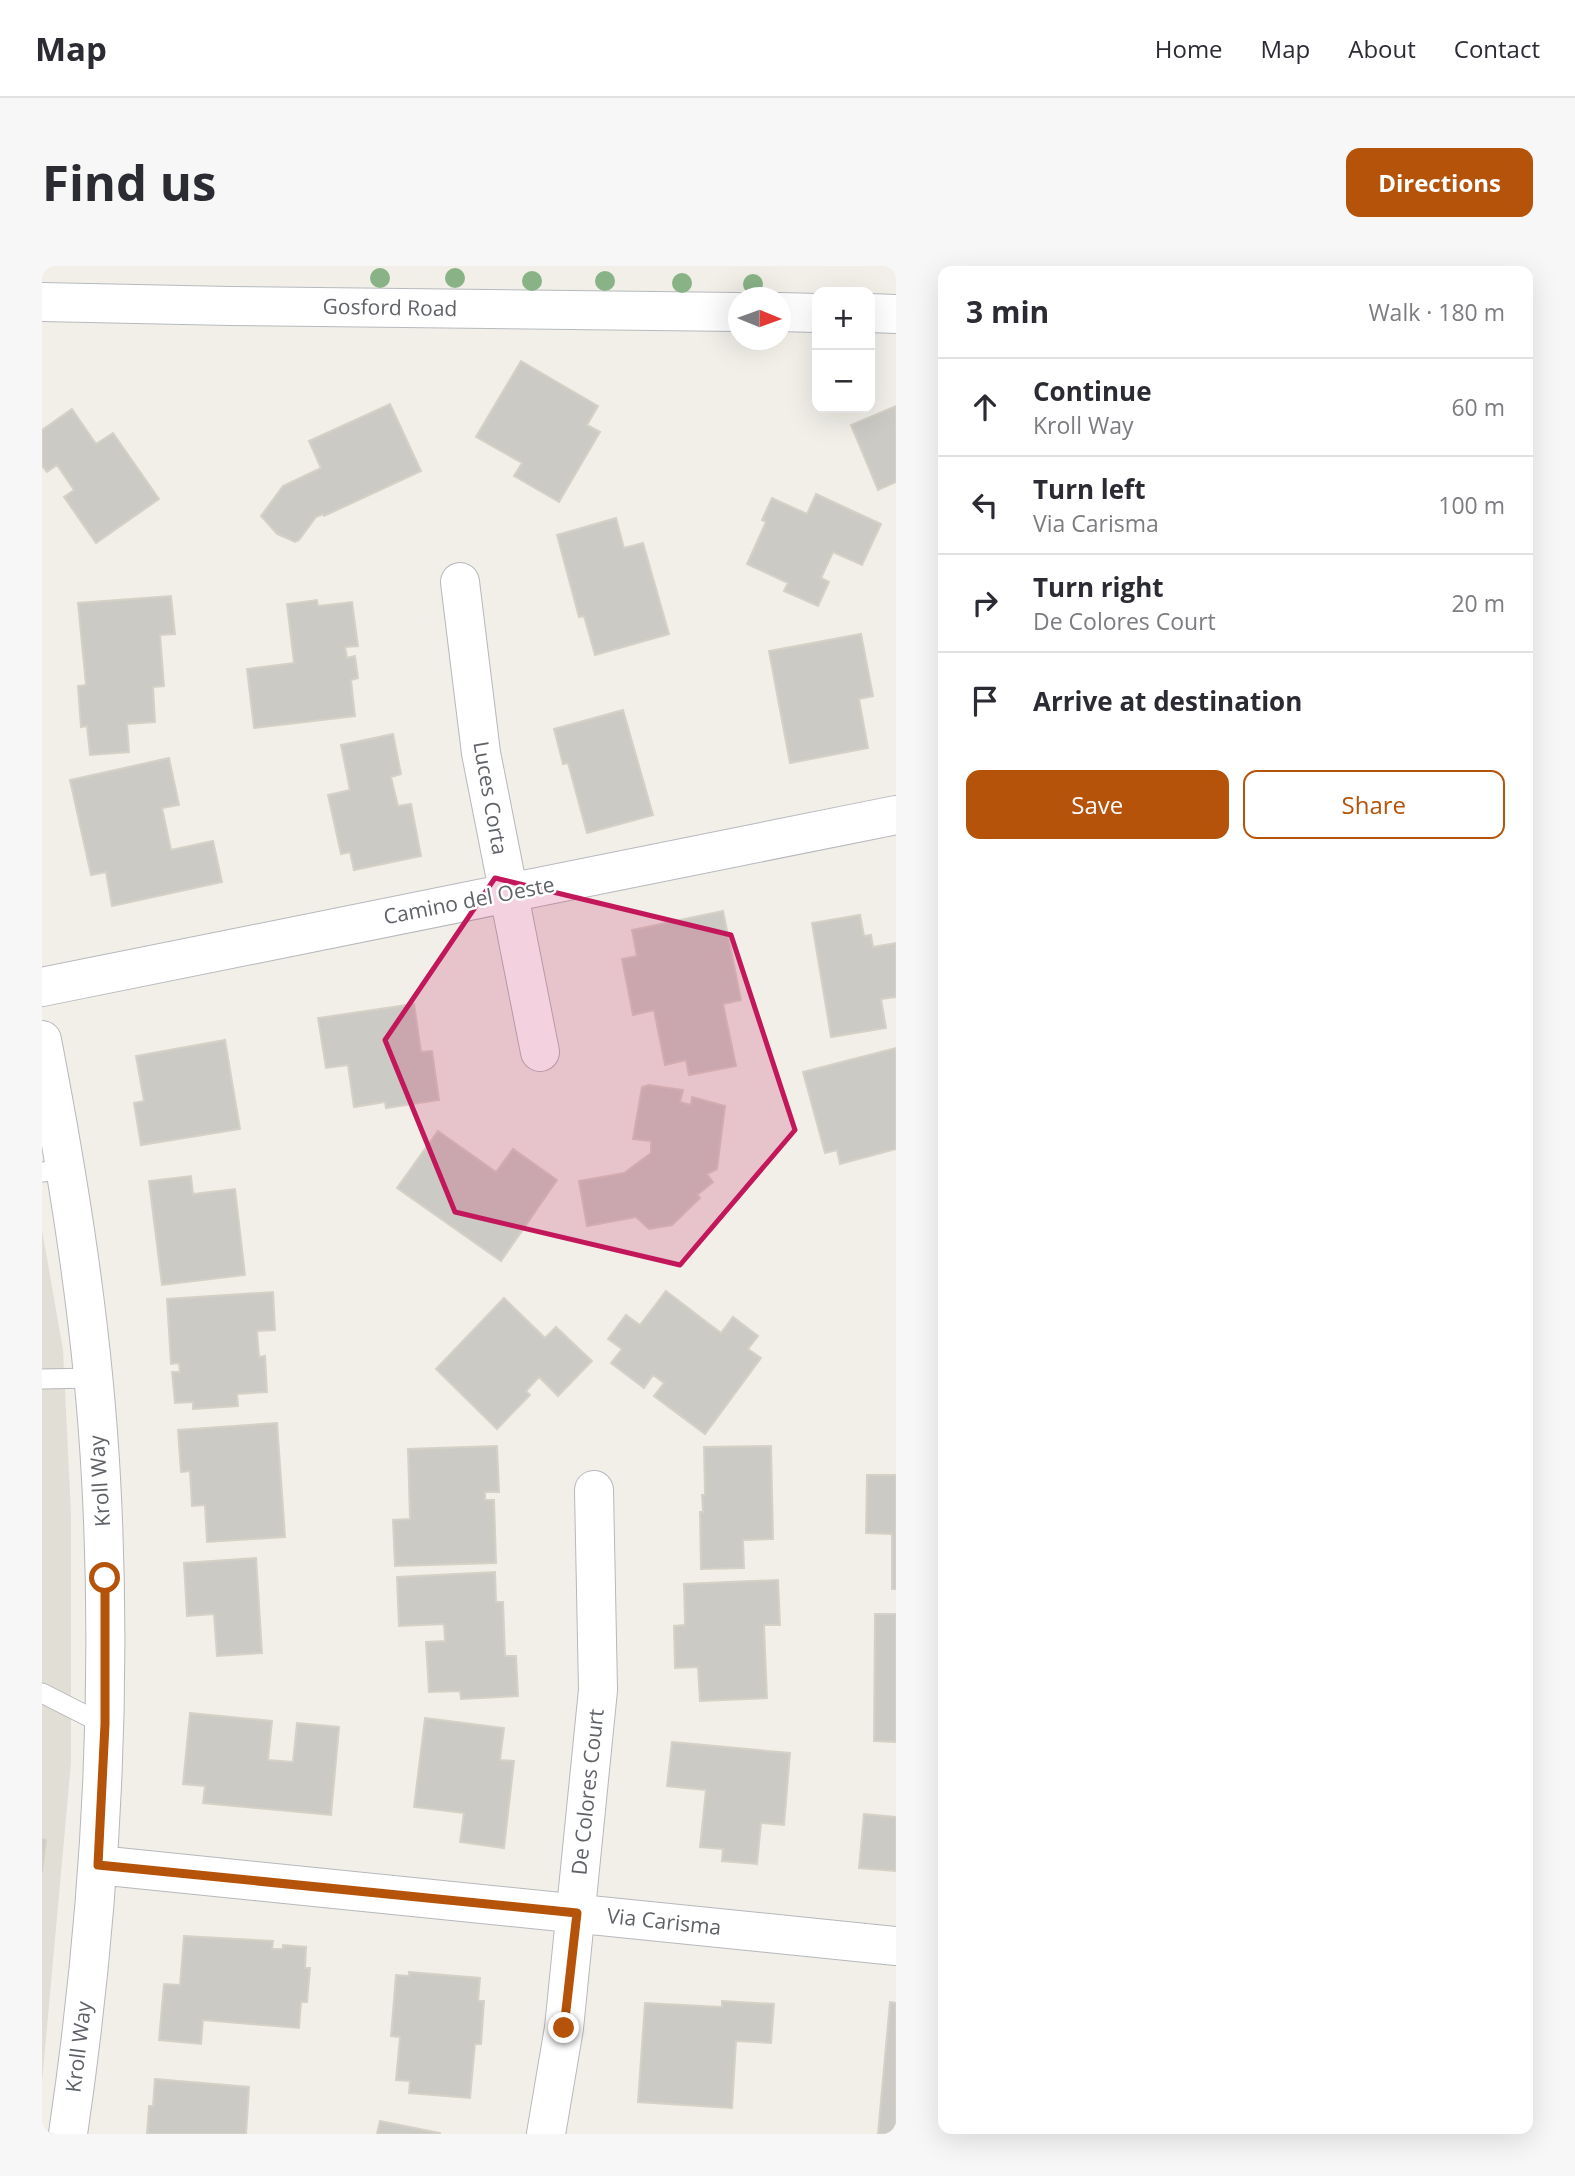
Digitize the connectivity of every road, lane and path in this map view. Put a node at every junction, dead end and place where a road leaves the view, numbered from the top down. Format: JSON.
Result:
{"nodes":[{"id":1,"x":42,"y":302,"type":"edge"},
{"id":2,"x":728,"y":312,"type":"edge"},
{"id":3,"x":791,"y":312,"type":"edge"},
{"id":4,"x":812,"y":313,"type":"edge"},
{"id":5,"x":875,"y":313,"type":"edge"},
{"id":6,"x":896,"y":314,"type":"edge"},
{"id":7,"x":460,"y":582,"type":"dead end"},
{"id":8,"x":896,"y":815,"type":"edge"},
{"id":9,"x":508,"y":894,"type":"junction"},
{"id":10,"x":42,"y":987,"type":"edge"},
{"id":11,"x":42,"y":1040,"type":"edge"},
{"id":12,"x":540,"y":1052,"type":"dead end"},
{"id":13,"x":54,"y":1171,"type":"edge"},
{"id":14,"x":92,"y":1378,"type":"junction"},
{"id":15,"x":42,"y":1379,"type":"edge"},
{"id":16,"x":594,"y":1490,"type":"dead end"},
{"id":17,"x":42,"y":1693,"type":"edge"},
{"id":18,"x":105,"y":1724,"type":"junction"},
{"id":19,"x":98,"y":1865,"type":"junction"},
{"id":20,"x":577,"y":1913,"type":"junction"},
{"id":21,"x":896,"y":1946,"type":"edge"},
{"id":22,"x":68,"y":2134,"type":"edge"},
{"id":23,"x":546,"y":2134,"type":"edge"}],
"edges":[{"from":1,"to":2,"type":"street","name":"Gosford Road"},
{"from":3,"to":4,"type":"street"},
{"from":5,"to":6,"type":"street"},
{"from":7,"to":9,"type":"street","name":"Luces Corta"},
{"from":8,"to":9,"type":"street","name":"Camino del Oeste"},
{"from":9,"to":10,"type":"street","name":"Camino del Oeste"},
{"from":9,"to":12,"type":"street","name":"Luces Corta"},
{"from":11,"to":13,"type":"street","name":"Kroll Way"},
{"from":13,"to":14,"type":"street","name":"Kroll Way"},
{"from":14,"to":15,"type":"lane"},
{"from":14,"to":18,"type":"street","name":"Kroll Way"},
{"from":16,"to":20,"type":"street","name":"De Colores Court"},
{"from":17,"to":18,"type":"lane"},
{"from":18,"to":19,"type":"street","name":"Kroll Way"},
{"from":19,"to":20,"type":"street","name":"Via Carisma"},
{"from":19,"to":22,"type":"street","name":"Kroll Way"},
{"from":20,"to":21,"type":"street","name":"Via Carisma"},
{"from":20,"to":23,"type":"street","name":"De Colores Court"}]}
